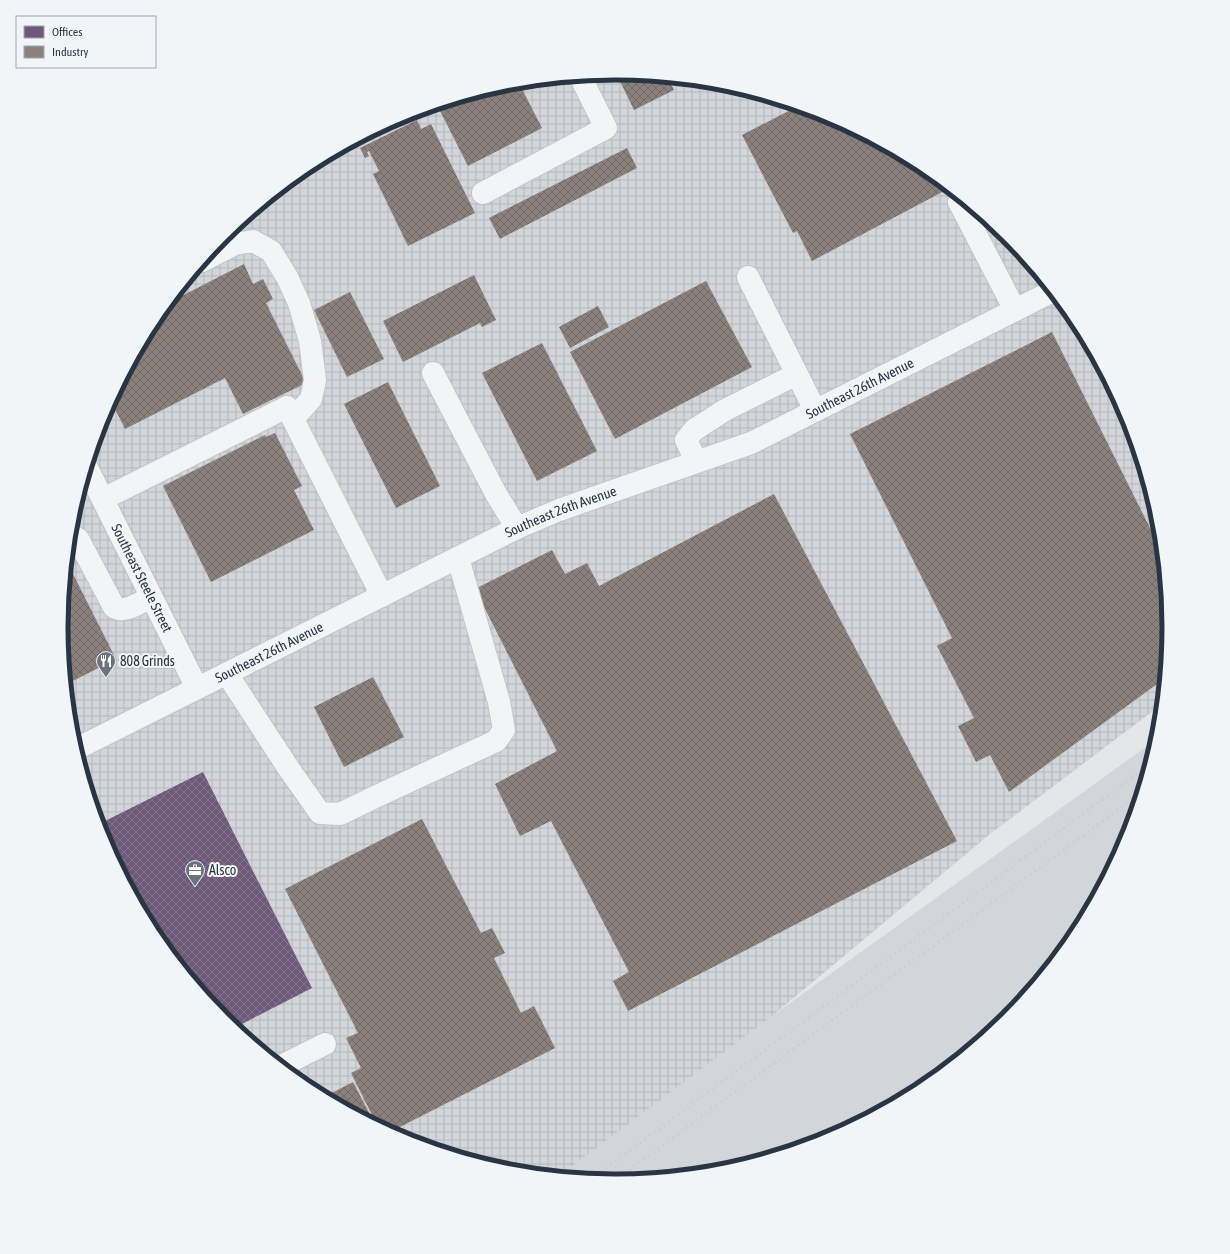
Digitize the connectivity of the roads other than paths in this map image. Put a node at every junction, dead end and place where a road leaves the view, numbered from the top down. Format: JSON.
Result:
{"nodes":[{"id":1,"x":582,"y":81,"type":"edge"},
{"id":2,"x":483,"y":194,"type":"dead end"},
{"id":3,"x":959,"y":202,"type":"dead end"},
{"id":4,"x":215,"y":255,"type":"edge"},
{"id":5,"x":748,"y":277,"type":"dead end"},
{"id":6,"x":1048,"y":293,"type":"edge"},
{"id":7,"x":1015,"y":310,"type":"junction"},
{"id":8,"x":433,"y":373,"type":"dead end"},
{"id":9,"x":797,"y":374,"type":"junction"},
{"id":10,"x":815,"y":410,"type":"junction"},
{"id":11,"x":293,"y":419,"type":"junction"},
{"id":12,"x":696,"y":461,"type":"junction"},
{"id":13,"x":90,"y":474,"type":"edge"},
{"id":14,"x":103,"y":500,"type":"junction"},
{"id":15,"x":517,"y":528,"type":"junction"},
{"id":16,"x":76,"y":537,"type":"edge"},
{"id":17,"x":458,"y":558,"type":"junction"},
{"id":18,"x":382,"y":596,"type":"junction"},
{"id":19,"x":151,"y":597,"type":"junction"},
{"id":20,"x":227,"y":674,"type":"junction"},
{"id":21,"x":197,"y":688,"type":"junction"},
{"id":22,"x":82,"y":746,"type":"edge"},
{"id":23,"x":325,"y":1044,"type":"dead end"},
{"id":24,"x":286,"y":1064,"type":"edge"}],
"edges":[{"from":1,"to":2,"type":"street"},
{"from":3,"to":7,"type":"street"},
{"from":4,"to":11,"type":"street"},
{"from":5,"to":9,"type":"street"},
{"from":6,"to":7,"type":"street","name":"Southeast 26th Avenue"},
{"from":7,"to":10,"type":"street","name":"Southeast 26th Avenue"},
{"from":8,"to":15,"type":"street"},
{"from":9,"to":10,"type":"street"},
{"from":9,"to":12,"type":"street"},
{"from":10,"to":12,"type":"street","name":"Southeast 26th Avenue"},
{"from":11,"to":14,"type":"street"},
{"from":11,"to":18,"type":"street"},
{"from":12,"to":15,"type":"street","name":"Southeast 26th Avenue"},
{"from":13,"to":14,"type":"street","name":"Southeast Steele Street"},
{"from":14,"to":19,"type":"street","name":"Southeast Steele Street"},
{"from":15,"to":17,"type":"street","name":"Southeast 26th Avenue"},
{"from":16,"to":19,"type":"street"},
{"from":17,"to":18,"type":"street","name":"Southeast 26th Avenue"},
{"from":17,"to":20,"type":"street"},
{"from":18,"to":20,"type":"street","name":"Southeast 26th Avenue"},
{"from":19,"to":21,"type":"street","name":"Southeast Steele Street"},
{"from":20,"to":21,"type":"street","name":"Southeast 26th Avenue"},
{"from":21,"to":22,"type":"street","name":"Southeast 26th Avenue"},
{"from":23,"to":24,"type":"street"}]}
